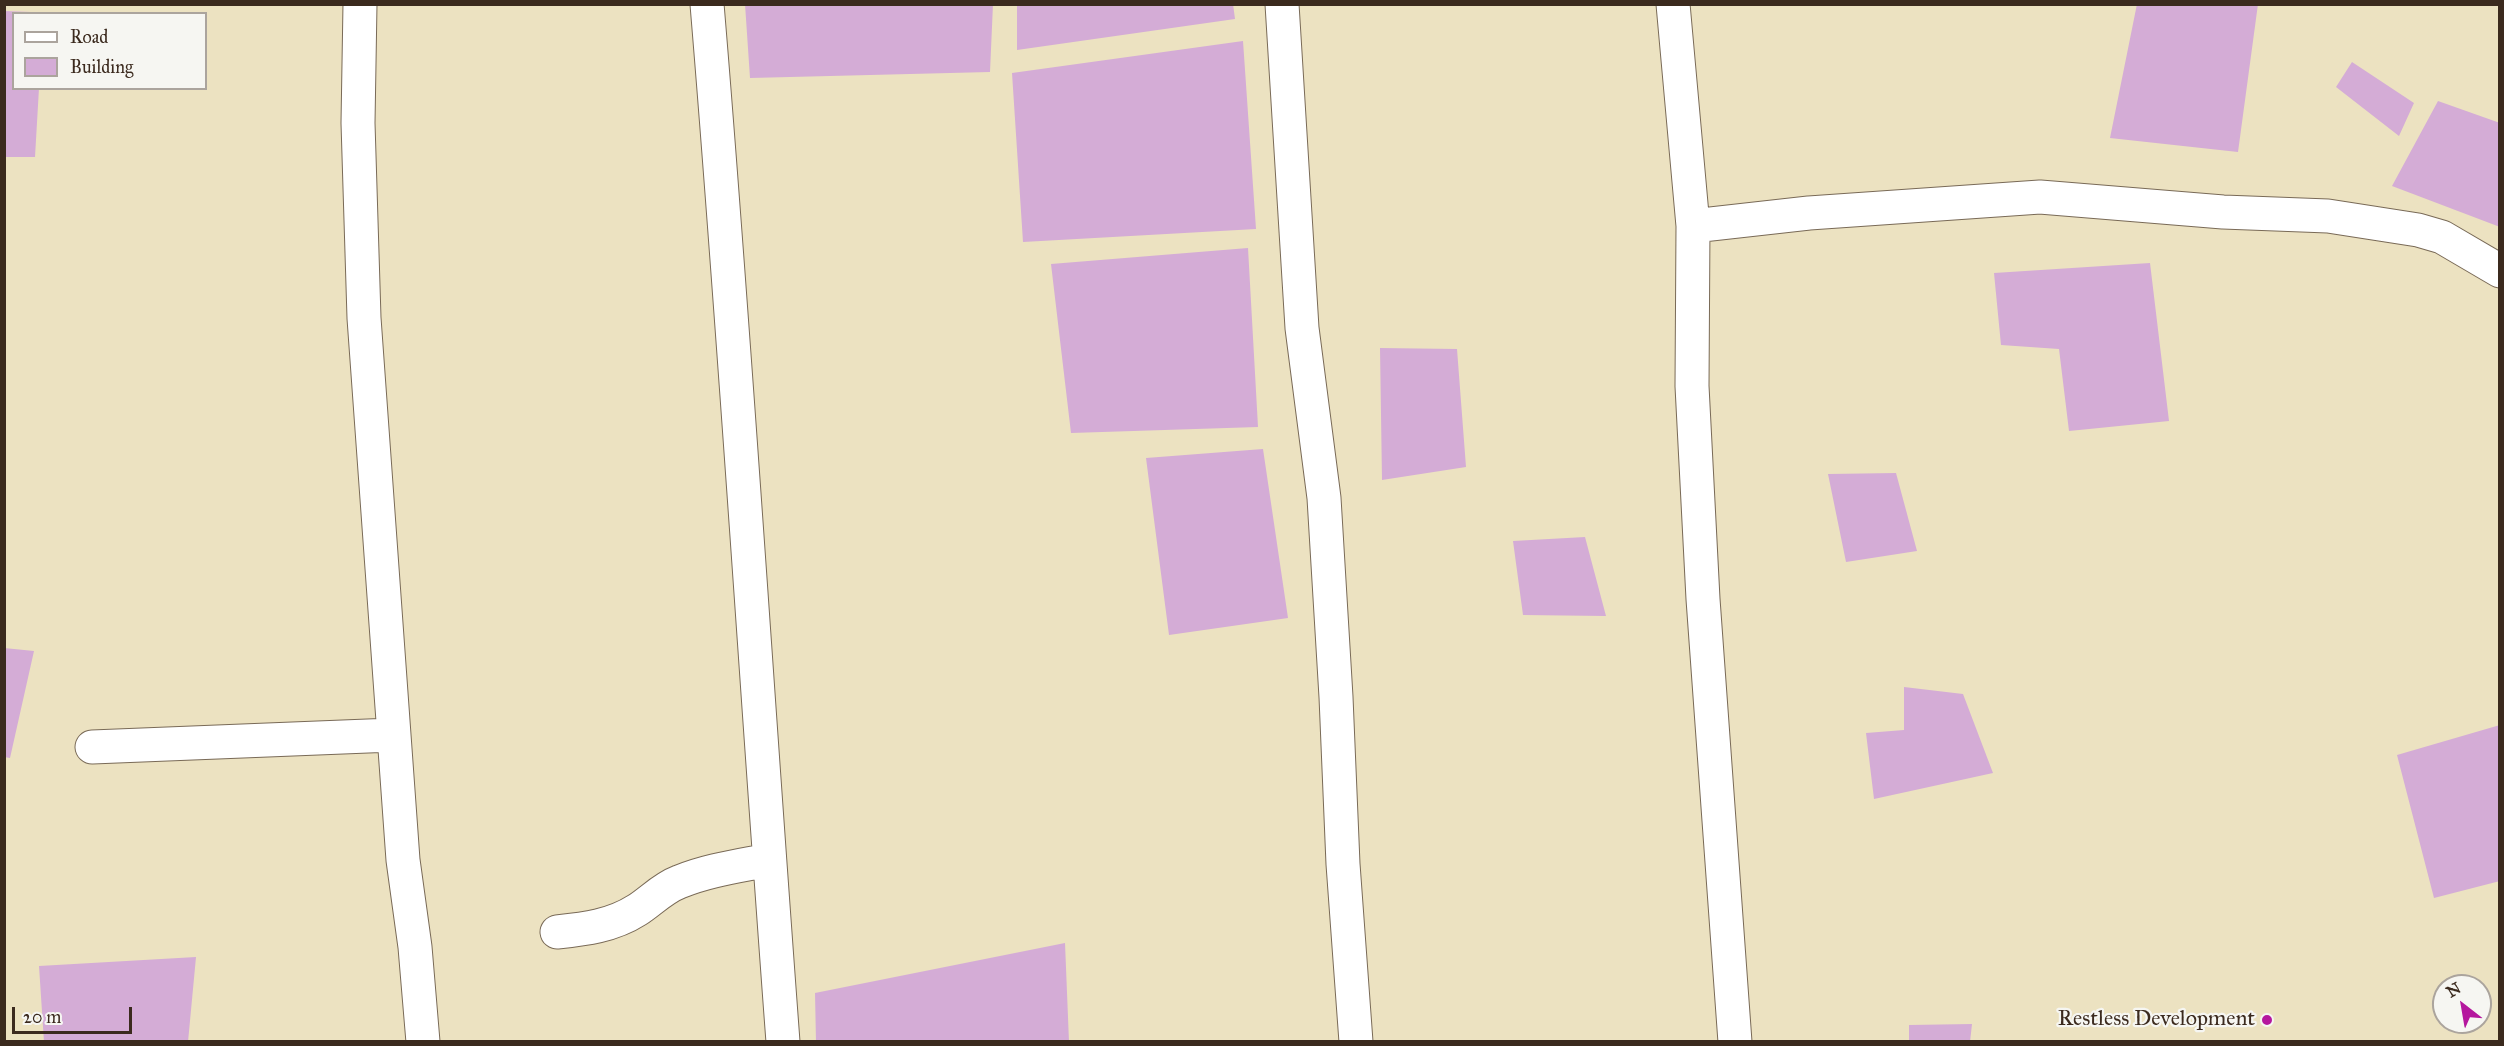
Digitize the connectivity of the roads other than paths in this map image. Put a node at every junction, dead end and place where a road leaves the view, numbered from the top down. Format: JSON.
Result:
{"nodes":[{"id":1,"x":360,"y":4,"type":"edge"},
{"id":2,"x":707,"y":4,"type":"edge"},
{"id":3,"x":1282,"y":4,"type":"edge"},
{"id":4,"x":1673,"y":4,"type":"edge"},
{"id":5,"x":1693,"y":225,"type":"junction"},
{"id":6,"x":2499,"y":271,"type":"edge"},
{"id":7,"x":393,"y":735,"type":"junction"},
{"id":8,"x":92,"y":747,"type":"dead end"},
{"id":9,"x":769,"y":860,"type":"junction"},
{"id":10,"x":557,"y":932,"type":"dead end"},
{"id":11,"x":423,"y":1041,"type":"edge"},
{"id":12,"x":783,"y":1041,"type":"edge"},
{"id":13,"x":1356,"y":1041,"type":"edge"},
{"id":14,"x":1735,"y":1041,"type":"edge"}],
"edges":[{"from":1,"to":7,"type":"street"},
{"from":2,"to":9,"type":"street"},
{"from":3,"to":13,"type":"street"},
{"from":4,"to":5,"type":"street"},
{"from":5,"to":6,"type":"street"},
{"from":5,"to":14,"type":"street"},
{"from":7,"to":8,"type":"street"},
{"from":7,"to":11,"type":"street"},
{"from":9,"to":10,"type":"street"},
{"from":9,"to":12,"type":"street"}]}
